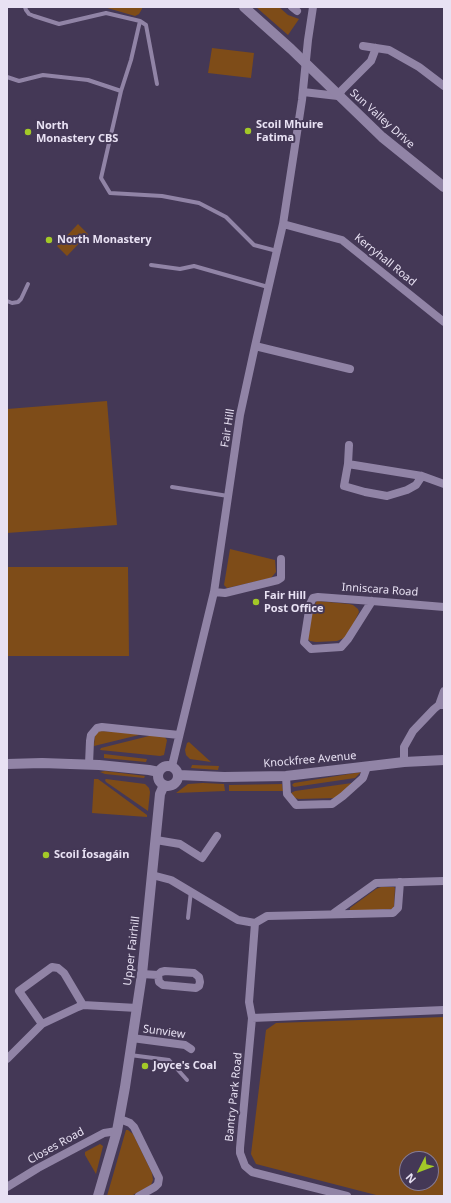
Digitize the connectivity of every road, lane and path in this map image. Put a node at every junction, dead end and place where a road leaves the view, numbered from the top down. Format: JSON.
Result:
{"nodes":[{"id":1,"x":25,"y":7,"type":"edge"},
{"id":2,"x":244,"y":7,"type":"edge"},
{"id":3,"x":313,"y":7,"type":"edge"},
{"id":4,"x":140,"y":21,"type":"junction"},
{"id":5,"x":363,"y":46,"type":"dead end"},
{"id":6,"x":376,"y":48,"type":"junction"},
{"id":7,"x":306,"y":65,"type":"junction"},
{"id":8,"x":7,"y":76,"type":"edge"},
{"id":9,"x":157,"y":84,"type":"dead end"},
{"id":10,"x":444,"y":86,"type":"edge"},
{"id":11,"x":121,"y":91,"type":"junction"},
{"id":12,"x":303,"y":92,"type":"junction"},
{"id":13,"x":338,"y":96,"type":"junction"},
{"id":14,"x":444,"y":187,"type":"edge"},
{"id":15,"x":283,"y":224,"type":"junction"},
{"id":16,"x":276,"y":251,"type":"junction"},
{"id":17,"x":151,"y":265,"type":"dead end"},
{"id":18,"x":28,"y":284,"type":"dead end"},
{"id":19,"x":268,"y":287,"type":"junction"},
{"id":20,"x":7,"y":301,"type":"edge"},
{"id":21,"x":444,"y":322,"type":"edge"},
{"id":22,"x":255,"y":346,"type":"junction"},
{"id":23,"x":350,"y":369,"type":"dead end"},
{"id":24,"x":349,"y":445,"type":"dead end"},
{"id":25,"x":348,"y":464,"type":"junction"},
{"id":26,"x":422,"y":476,"type":"junction"},
{"id":27,"x":444,"y":484,"type":"edge"},
{"id":28,"x":172,"y":487,"type":"dead end"},
{"id":29,"x":228,"y":496,"type":"junction"},
{"id":30,"x":281,"y":559,"type":"dead end"},
{"id":31,"x":214,"y":592,"type":"junction"},
{"id":32,"x":372,"y":600,"type":"junction"},
{"id":33,"x":444,"y":607,"type":"edge"},
{"id":34,"x":444,"y":690,"type":"edge"},
{"id":35,"x":442,"y":705,"type":"edge"},
{"id":36,"x":179,"y":735,"type":"junction"},
{"id":37,"x":444,"y":760,"type":"edge"},
{"id":38,"x":404,"y":762,"type":"junction"},
{"id":39,"x":7,"y":764,"type":"edge"},
{"id":40,"x":89,"y":764,"type":"junction"},
{"id":41,"x":172,"y":766,"type":"junction"},
{"id":42,"x":367,"y":767,"type":"junction"},
{"id":43,"x":159,"y":772,"type":"junction"},
{"id":44,"x":179,"y":775,"type":"junction"},
{"id":45,"x":286,"y":776,"type":"junction"},
{"id":46,"x":164,"y":785,"type":"junction"},
{"id":47,"x":217,"y":836,"type":"dead end"},
{"id":48,"x":156,"y":840,"type":"junction"},
{"id":49,"x":152,"y":875,"type":"junction"},
{"id":50,"x":444,"y":881,"type":"edge"},
{"id":51,"x":400,"y":882,"type":"junction"},
{"id":52,"x":191,"y":891,"type":"junction"},
{"id":53,"x":334,"y":913,"type":"junction"},
{"id":54,"x":188,"y":918,"type":"dead end"},
{"id":55,"x":255,"y":922,"type":"junction"},
{"id":56,"x":142,"y":974,"type":"junction"},
{"id":57,"x":158,"y":975,"type":"junction"},
{"id":58,"x":83,"y":1005,"type":"junction"},
{"id":59,"x":137,"y":1008,"type":"junction"},
{"id":60,"x":444,"y":1010,"type":"edge"},
{"id":61,"x":252,"y":1018,"type":"junction"},
{"id":62,"x":42,"y":1024,"type":"junction"},
{"id":63,"x":132,"y":1038,"type":"junction"},
{"id":64,"x":191,"y":1049,"type":"dead end"},
{"id":65,"x":130,"y":1054,"type":"junction"},
{"id":66,"x":7,"y":1059,"type":"edge"},
{"id":67,"x":186,"y":1080,"type":"dead end"},
{"id":68,"x":120,"y":1119,"type":"junction"},
{"id":69,"x":117,"y":1130,"type":"junction"},
{"id":70,"x":7,"y":1187,"type":"edge"},
{"id":71,"x":98,"y":1196,"type":"edge"},
{"id":72,"x":140,"y":1196,"type":"edge"},
{"id":73,"x":347,"y":1196,"type":"edge"}],
"edges":[{"from":1,"to":4,"type":"lane"},
{"from":2,"to":7,"type":"street","name":"Sun Valley Drive"},
{"from":3,"to":7,"type":"street","name":"Fair Hill"},
{"from":4,"to":9,"type":"lane"},
{"from":4,"to":11,"type":"lane"},
{"from":5,"to":6,"type":"street"},
{"from":6,"to":10,"type":"street"},
{"from":6,"to":13,"type":"street"},
{"from":7,"to":12,"type":"street","name":"Fair Hill"},
{"from":7,"to":13,"type":"street","name":"Sun Valley Drive"},
{"from":8,"to":11,"type":"lane"},
{"from":11,"to":16,"type":"lane"},
{"from":12,"to":13,"type":"street"},
{"from":12,"to":15,"type":"street","name":"Fair Hill"},
{"from":13,"to":14,"type":"street","name":"Sun Valley Drive"},
{"from":15,"to":16,"type":"street","name":"Fair Hill"},
{"from":15,"to":21,"type":"street","name":"Kerryhall Road"},
{"from":16,"to":19,"type":"street","name":"Fair Hill"},
{"from":17,"to":19,"type":"lane"},
{"from":18,"to":20,"type":"lane"},
{"from":19,"to":22,"type":"street","name":"Fair Hill"},
{"from":22,"to":23,"type":"street"},
{"from":22,"to":29,"type":"street","name":"Fair Hill"},
{"from":24,"to":25,"type":"street"},
{"from":25,"to":26,"type":"street"},
{"from":25,"to":26,"type":"street"},
{"from":26,"to":27,"type":"street"},
{"from":28,"to":29,"type":"lane"},
{"from":29,"to":31,"type":"street","name":"Fair Hill"},
{"from":30,"to":31,"type":"street"},
{"from":31,"to":36,"type":"street","name":"Fair Hill"},
{"from":32,"to":32,"type":"street","name":"Inniscara Road"},
{"from":32,"to":33,"type":"street","name":"Inniscara Road"},
{"from":34,"to":35,"type":"street"},
{"from":35,"to":38,"type":"street"},
{"from":36,"to":40,"type":"street"},
{"from":36,"to":41,"type":"street","name":"Fair Hill"},
{"from":37,"to":38,"type":"street","name":"Knockfree Avenue"},
{"from":38,"to":42,"type":"street","name":"Knockfree Avenue"},
{"from":39,"to":40,"type":"street"},
{"from":40,"to":43,"type":"street"},
{"from":41,"to":43,"type":"street"},
{"from":41,"to":44,"type":"street"},
{"from":42,"to":45,"type":"street","name":"Knockfree Avenue"},
{"from":42,"to":45,"type":"street"},
{"from":43,"to":46,"type":"street"},
{"from":44,"to":45,"type":"street","name":"Knockfree Avenue"},
{"from":44,"to":46,"type":"street"},
{"from":46,"to":48,"type":"street","name":"Upper Fairhill"},
{"from":47,"to":48,"type":"street"},
{"from":48,"to":49,"type":"street","name":"Upper Fairhill"},
{"from":49,"to":52,"type":"street"},
{"from":49,"to":56,"type":"street","name":"Upper Fairhill"},
{"from":50,"to":51,"type":"street"},
{"from":51,"to":53,"type":"street"},
{"from":51,"to":53,"type":"street"},
{"from":52,"to":54,"type":"lane"},
{"from":52,"to":55,"type":"street"},
{"from":53,"to":55,"type":"street"},
{"from":55,"to":61,"type":"street","name":"Bantry Park Road"},
{"from":56,"to":57,"type":"street"},
{"from":56,"to":59,"type":"street","name":"Upper Fairhill"},
{"from":57,"to":57,"type":"street"},
{"from":58,"to":59,"type":"street"},
{"from":58,"to":62,"type":"street"},
{"from":58,"to":62,"type":"street"},
{"from":59,"to":63,"type":"street","name":"Upper Fairhill"},
{"from":60,"to":61,"type":"street"},
{"from":61,"to":73,"type":"street","name":"Bantry Park Road"},
{"from":62,"to":66,"type":"street"},
{"from":63,"to":64,"type":"street","name":"Sunview"},
{"from":63,"to":65,"type":"street","name":"Upper Fairhill"},
{"from":65,"to":67,"type":"lane"},
{"from":65,"to":68,"type":"street","name":"Upper Fairhill"},
{"from":68,"to":69,"type":"street","name":"Upper Fairhill"},
{"from":68,"to":72,"type":"street"},
{"from":69,"to":70,"type":"street","name":"Closes Road"},
{"from":69,"to":71,"type":"street","name":"Upper Fairhill"}]}
